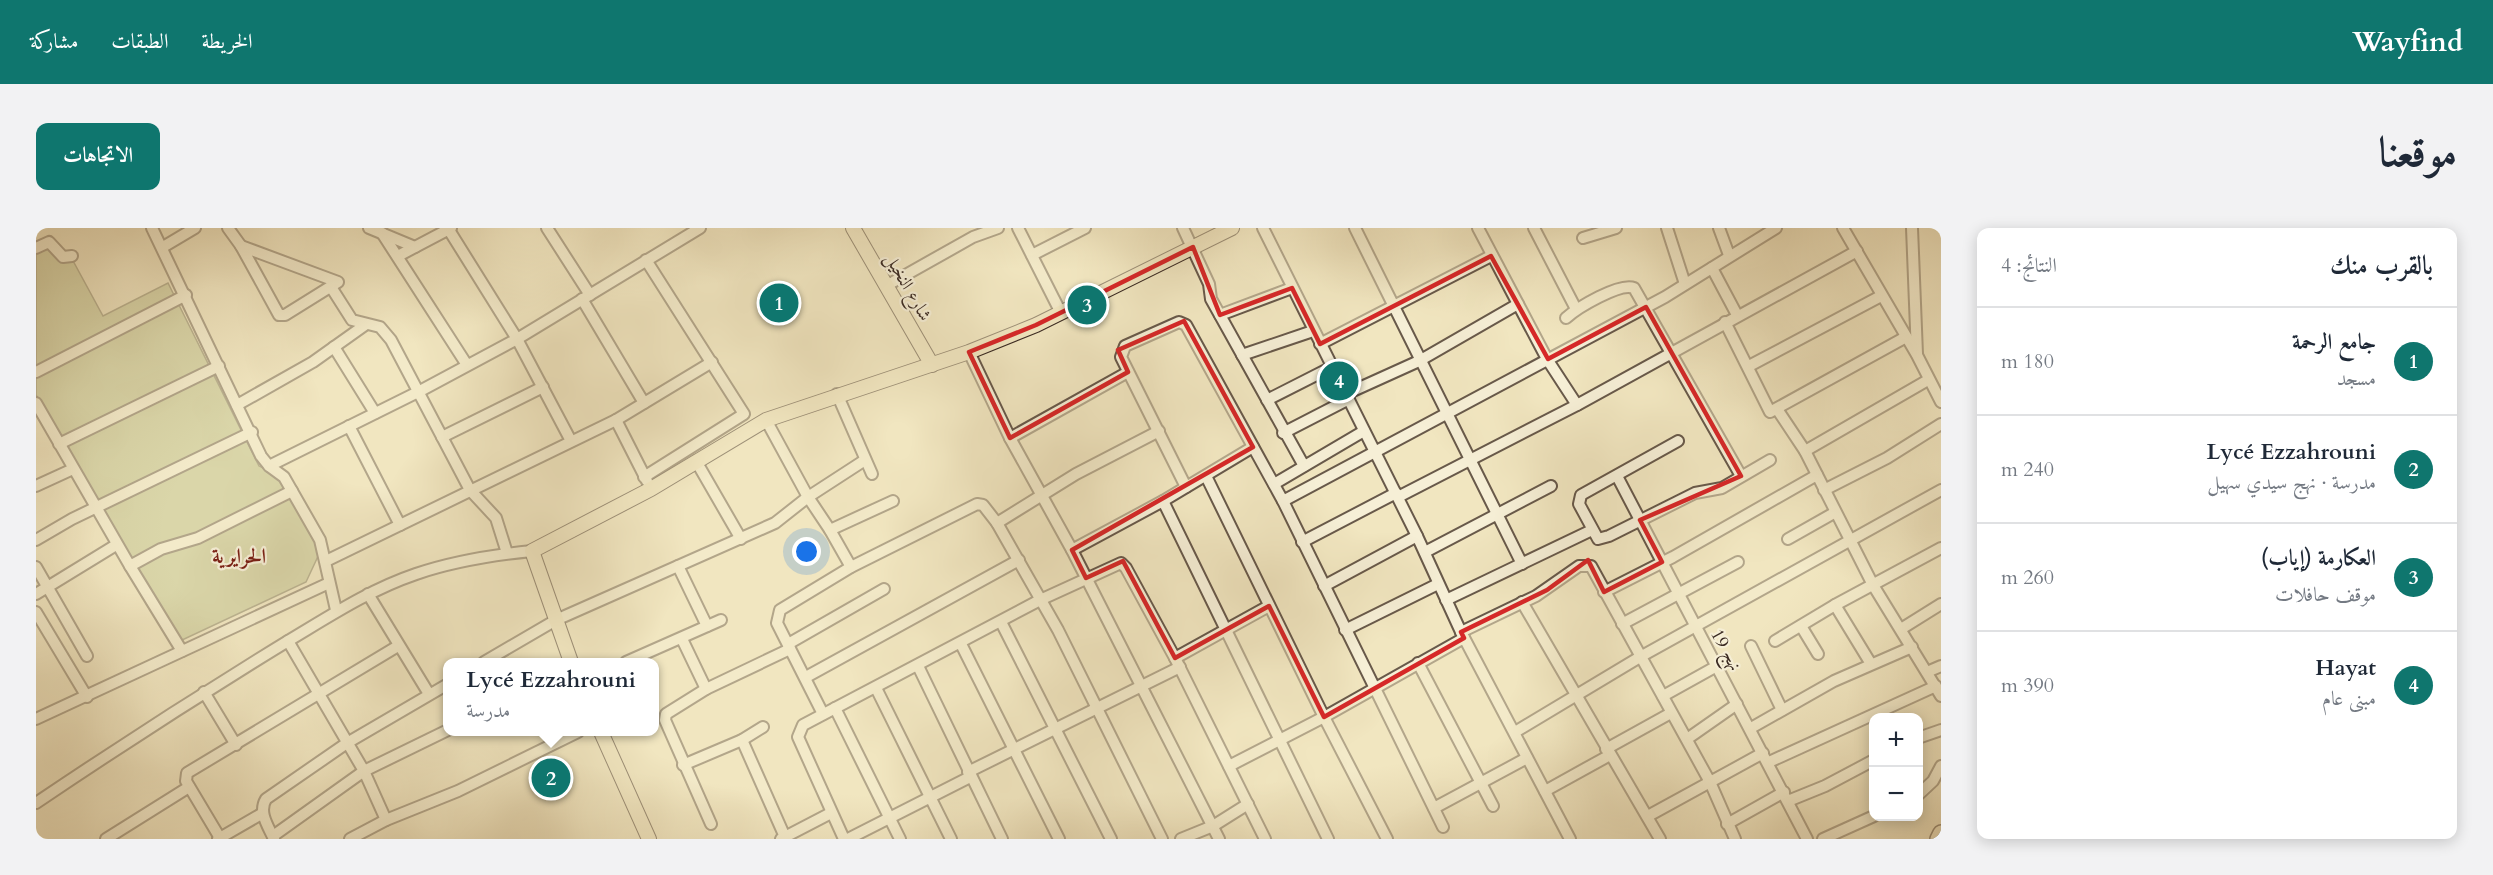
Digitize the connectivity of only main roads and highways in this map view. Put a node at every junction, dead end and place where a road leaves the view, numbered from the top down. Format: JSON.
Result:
{"nodes":[{"id":1,"x":852,"y":228,"type":"edge"},
{"id":2,"x":1232,"y":228,"type":"edge"},
{"id":3,"x":932,"y":365,"type":"junction"},
{"id":4,"x":569,"y":658,"type":"edge"},
{"id":5,"x":603,"y":736,"type":"edge"},
{"id":6,"x":1941,"y":833,"type":"edge"},
{"id":7,"x":649,"y":839,"type":"edge"},
{"id":8,"x":1938,"y":839,"type":"edge"}],
"edges":[{"from":1,"to":3,"type":"main road","name":"شارع النخيل"},
{"from":2,"to":3,"type":"main road"},
{"from":3,"to":4,"type":"main road"},
{"from":5,"to":7,"type":"main road"},
{"from":6,"to":8,"type":"highway"}]}
